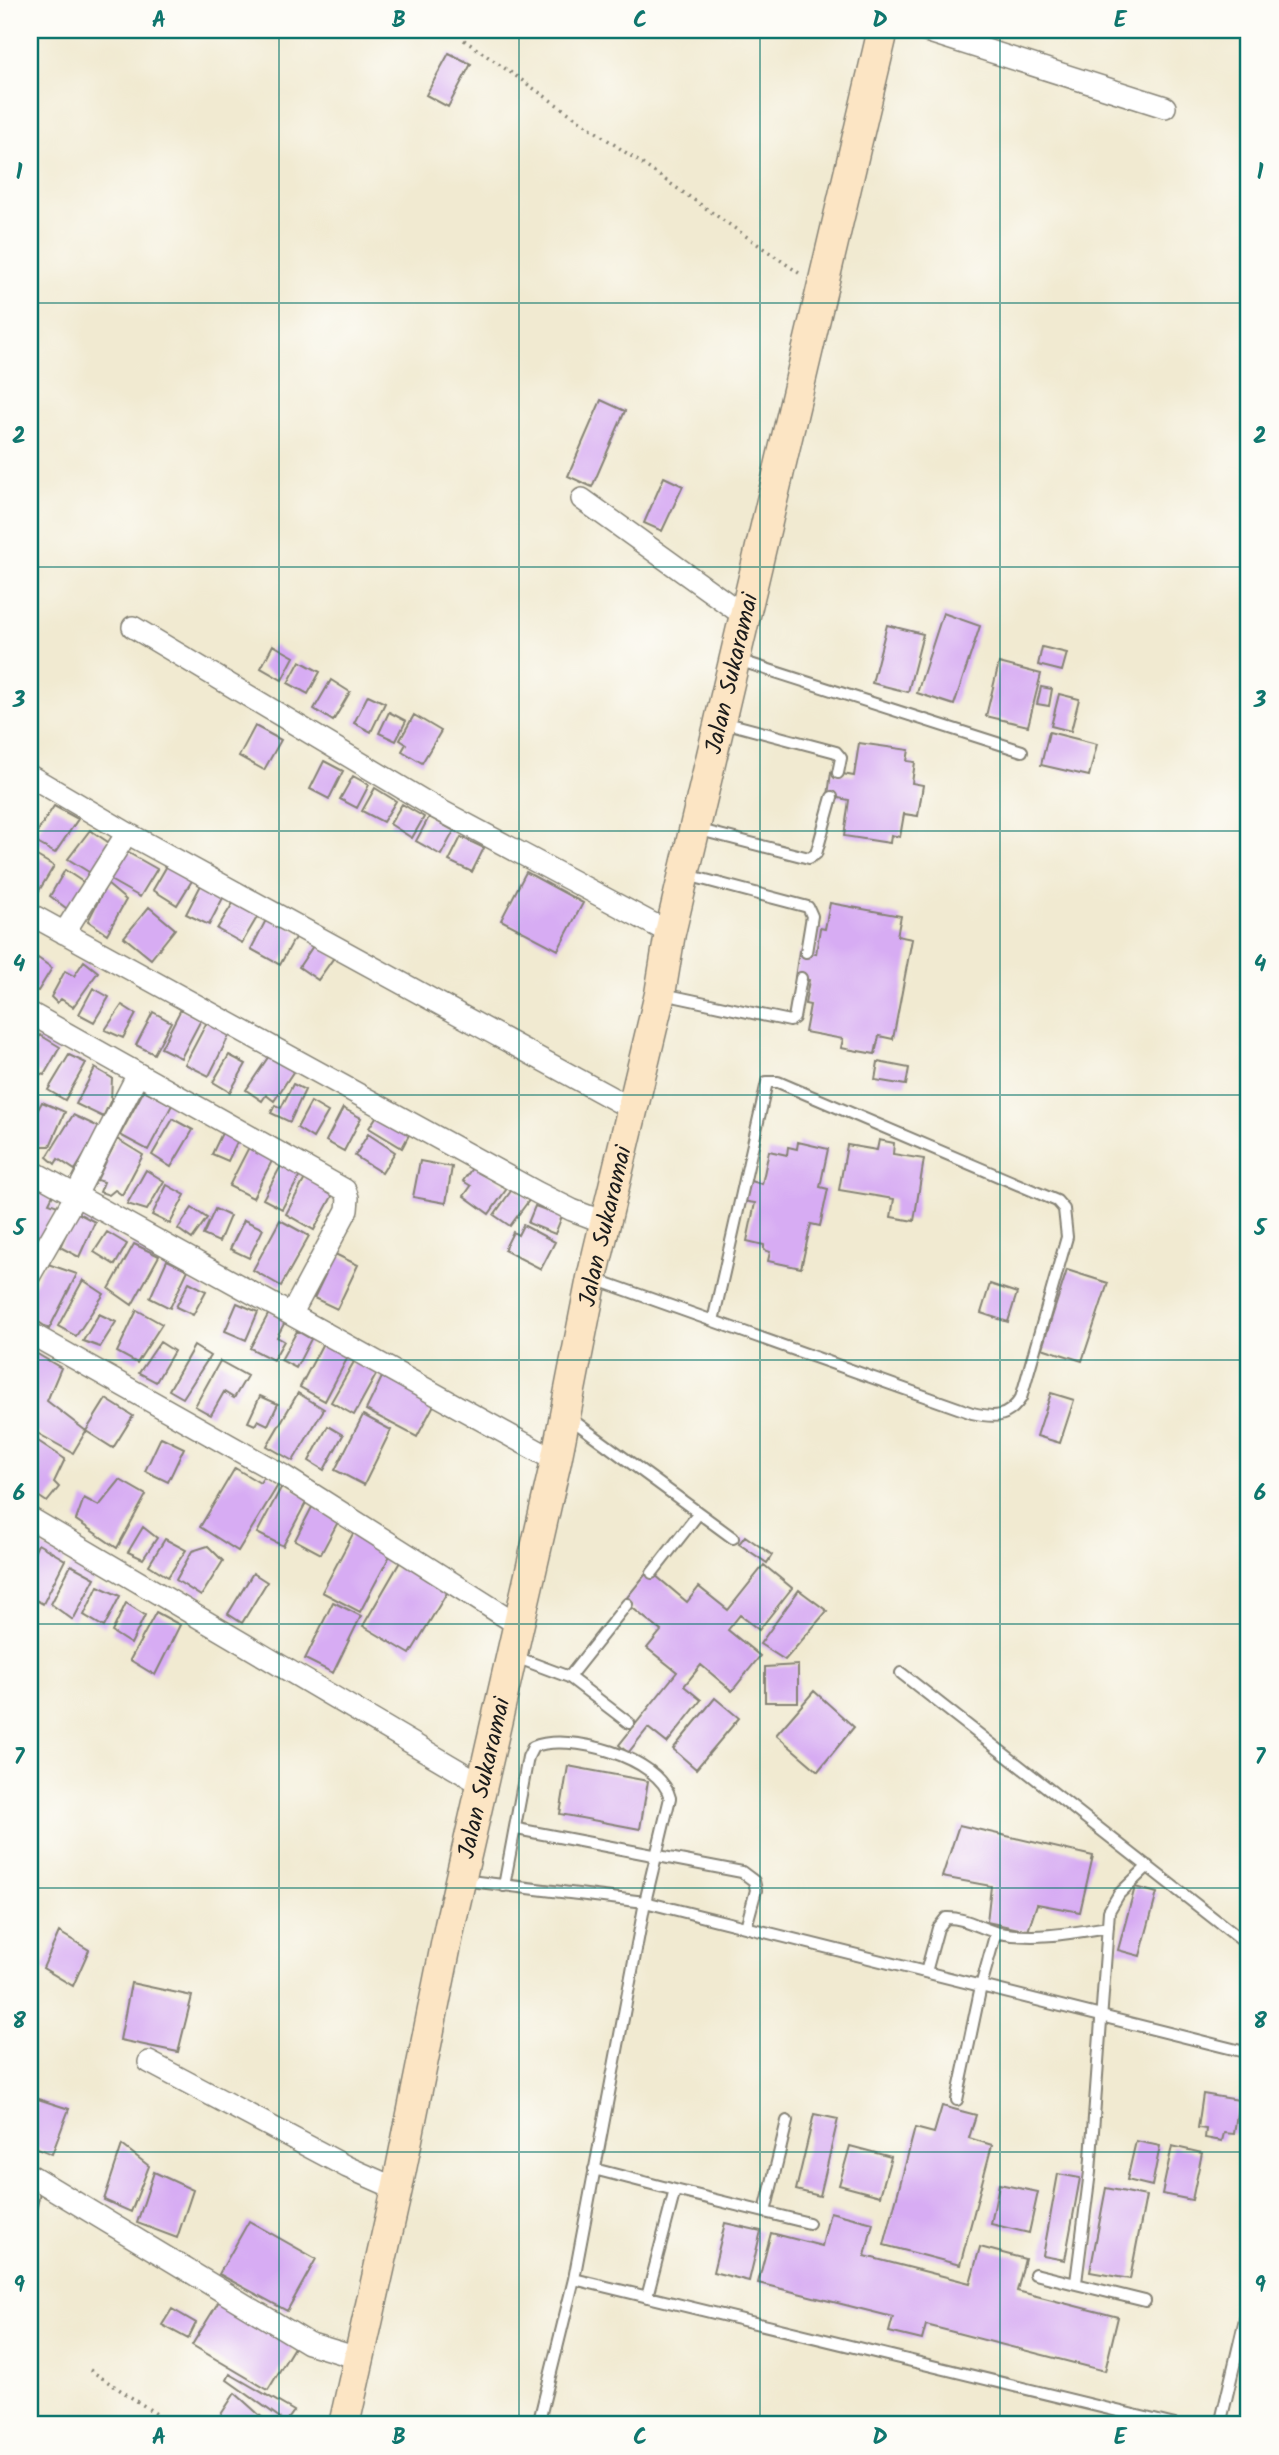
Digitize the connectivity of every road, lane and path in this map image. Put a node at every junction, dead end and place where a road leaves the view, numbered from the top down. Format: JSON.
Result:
{"nodes":[{"id":1,"x":883,"y":30,"type":"edge"},
{"id":2,"x":923,"y":30,"type":"edge"},
{"id":3,"x":464,"y":40,"type":"dead end"},
{"id":4,"x":1165,"y":107,"type":"dead end"},
{"id":5,"x":801,"y":275,"type":"dead end"},
{"id":6,"x":582,"y":499,"type":"dead end"},
{"id":7,"x":746,"y":617,"type":"junction"},
{"id":8,"x":133,"y":627,"type":"dead end"},
{"id":9,"x":734,"y":658,"type":"junction"},
{"id":10,"x":720,"y":721,"type":"junction"},
{"id":11,"x":1022,"y":751,"type":"dead end"},
{"id":12,"x":838,"y":773,"type":"dead end"},
{"id":13,"x":30,"y":776,"type":"edge"},
{"id":14,"x":832,"y":797,"type":"dead end"},
{"id":15,"x":696,"y":829,"type":"junction"},
{"id":16,"x":127,"y":833,"type":"junction"},
{"id":17,"x":684,"y":875,"type":"junction"},
{"id":18,"x":30,"y":914,"type":"edge"},
{"id":19,"x":64,"y":933,"type":"junction"},
{"id":20,"x":670,"y":933,"type":"junction"},
{"id":21,"x":806,"y":952,"type":"dead end"},
{"id":22,"x":801,"y":978,"type":"dead end"},
{"id":23,"x":660,"y":994,"type":"junction"},
{"id":24,"x":30,"y":1013,"type":"edge"},
{"id":25,"x":138,"y":1074,"type":"junction"},
{"id":26,"x":632,"y":1109,"type":"junction"},
{"id":27,"x":30,"y":1170,"type":"edge"},
{"id":28,"x":76,"y":1195,"type":"junction"},
{"id":29,"x":607,"y":1223,"type":"junction"},
{"id":30,"x":30,"y":1275,"type":"edge"},
{"id":31,"x":592,"y":1278,"type":"junction"},
{"id":32,"x":292,"y":1313,"type":"junction"},
{"id":33,"x":713,"y":1321,"type":"junction"},
{"id":34,"x":30,"y":1333,"type":"edge"},
{"id":35,"x":565,"y":1414,"type":"junction"},
{"id":36,"x":556,"y":1461,"type":"junction"},
{"id":37,"x":699,"y":1513,"type":"junction"},
{"id":38,"x":30,"y":1518,"type":"edge"},
{"id":39,"x":733,"y":1538,"type":"dead end"},
{"id":40,"x":652,"y":1573,"type":"dead end"},
{"id":41,"x":627,"y":1604,"type":"dead end"},
{"id":42,"x":517,"y":1623,"type":"junction"},
{"id":43,"x":510,"y":1655,"type":"junction"},
{"id":44,"x":901,"y":1673,"type":"dead end"},
{"id":45,"x":569,"y":1677,"type":"junction"},
{"id":46,"x":629,"y":1723,"type":"dead end"},
{"id":47,"x":482,"y":1785,"type":"junction"},
{"id":48,"x":517,"y":1829,"type":"junction"},
{"id":49,"x":658,"y":1857,"type":"junction"},
{"id":50,"x":1148,"y":1866,"type":"junction"},
{"id":51,"x":461,"y":1880,"type":"junction"},
{"id":52,"x":504,"y":1886,"type":"junction"},
{"id":53,"x":645,"y":1902,"type":"junction"},
{"id":54,"x":746,"y":1927,"type":"junction"},
{"id":55,"x":1108,"y":1927,"type":"junction"},
{"id":56,"x":996,"y":1932,"type":"junction"},
{"id":57,"x":1249,"y":1946,"type":"edge"},
{"id":58,"x":926,"y":1972,"type":"junction"},
{"id":59,"x":981,"y":1986,"type":"junction"},
{"id":60,"x":1102,"y":2017,"type":"junction"},
{"id":61,"x":1249,"y":2053,"type":"edge"},
{"id":62,"x":149,"y":2062,"type":"dead end"},
{"id":63,"x":957,"y":2100,"type":"dead end"},
{"id":64,"x":787,"y":2121,"type":"dead end"},
{"id":65,"x":594,"y":2169,"type":"junction"},
{"id":66,"x":30,"y":2175,"type":"edge"},
{"id":67,"x":397,"y":2189,"type":"junction"},
{"id":68,"x":675,"y":2190,"type":"junction"},
{"id":69,"x":765,"y":2212,"type":"junction"},
{"id":70,"x":810,"y":2223,"type":"dead end"},
{"id":71,"x":1035,"y":2274,"type":"dead end"},
{"id":72,"x":574,"y":2279,"type":"junction"},
{"id":73,"x":1076,"y":2283,"type":"junction"},
{"id":74,"x":647,"y":2297,"type":"junction"},
{"id":75,"x":1145,"y":2301,"type":"dead end"},
{"id":76,"x":1249,"y":2302,"type":"edge"},
{"id":77,"x":358,"y":2358,"type":"junction"},
{"id":78,"x":90,"y":2370,"type":"dead end"},
{"id":79,"x":173,"y":2425,"type":"edge"},
{"id":80,"x":344,"y":2425,"type":"edge"},
{"id":81,"x":538,"y":2425,"type":"edge"},
{"id":82,"x":1175,"y":2425,"type":"edge"},
{"id":83,"x":1220,"y":2425,"type":"edge"}],
"edges":[{"from":1,"to":7,"type":"street","name":"Jalan Sukaramai"},
{"from":2,"to":4,"type":"street"},
{"from":3,"to":5,"type":"path"},
{"from":6,"to":7,"type":"street"},
{"from":7,"to":9,"type":"street","name":"Jalan Sukaramai"},
{"from":8,"to":20,"type":"street"},
{"from":9,"to":10,"type":"street","name":"Jalan Sukaramai"},
{"from":9,"to":11,"type":"lane"},
{"from":10,"to":12,"type":"lane"},
{"from":10,"to":15,"type":"street","name":"Jalan Sukaramai"},
{"from":13,"to":16,"type":"street"},
{"from":14,"to":15,"type":"lane"},
{"from":15,"to":17,"type":"street","name":"Jalan Sukaramai"},
{"from":16,"to":19,"type":"street"},
{"from":16,"to":26,"type":"street"},
{"from":17,"to":20,"type":"street","name":"Jalan Sukaramai"},
{"from":17,"to":21,"type":"lane"},
{"from":18,"to":19,"type":"street"},
{"from":19,"to":29,"type":"street"},
{"from":20,"to":23,"type":"street","name":"Jalan Sukaramai"},
{"from":22,"to":23,"type":"lane"},
{"from":23,"to":26,"type":"street","name":"Jalan Sukaramai"},
{"from":24,"to":25,"type":"street"},
{"from":25,"to":28,"type":"street"},
{"from":25,"to":32,"type":"street"},
{"from":26,"to":29,"type":"street","name":"Jalan Sukaramai"},
{"from":27,"to":28,"type":"street"},
{"from":28,"to":30,"type":"street"},
{"from":28,"to":32,"type":"street"},
{"from":29,"to":31,"type":"street","name":"Jalan Sukaramai"},
{"from":31,"to":33,"type":"lane"},
{"from":31,"to":35,"type":"street","name":"Jalan Sukaramai"},
{"from":32,"to":36,"type":"street"},
{"from":33,"to":33,"type":"lane"},
{"from":34,"to":42,"type":"street"},
{"from":35,"to":36,"type":"street","name":"Jalan Sukaramai"},
{"from":35,"to":37,"type":"lane"},
{"from":36,"to":42,"type":"street","name":"Jalan Sukaramai"},
{"from":37,"to":39,"type":"lane"},
{"from":37,"to":40,"type":"lane"},
{"from":38,"to":47,"type":"street"},
{"from":41,"to":45,"type":"lane"},
{"from":42,"to":43,"type":"street","name":"Jalan Sukaramai"},
{"from":43,"to":45,"type":"lane"},
{"from":43,"to":47,"type":"street","name":"Jalan Sukaramai"},
{"from":44,"to":50,"type":"lane"},
{"from":45,"to":46,"type":"lane"},
{"from":47,"to":51,"type":"street","name":"Jalan Sukaramai"},
{"from":48,"to":49,"type":"lane"},
{"from":48,"to":49,"type":"lane"},
{"from":48,"to":52,"type":"lane"},
{"from":49,"to":53,"type":"lane"},
{"from":49,"to":54,"type":"lane"},
{"from":50,"to":55,"type":"lane"},
{"from":50,"to":57,"type":"lane"},
{"from":51,"to":52,"type":"lane"},
{"from":51,"to":67,"type":"street","name":"Jalan Sukaramai"},
{"from":52,"to":53,"type":"lane"},
{"from":53,"to":54,"type":"lane"},
{"from":53,"to":65,"type":"lane"},
{"from":54,"to":58,"type":"lane"},
{"from":55,"to":56,"type":"lane"},
{"from":55,"to":60,"type":"lane"},
{"from":56,"to":58,"type":"lane"},
{"from":56,"to":59,"type":"lane"},
{"from":58,"to":59,"type":"lane"},
{"from":59,"to":60,"type":"lane"},
{"from":59,"to":63,"type":"lane"},
{"from":60,"to":61,"type":"lane"},
{"from":60,"to":73,"type":"lane"},
{"from":62,"to":67,"type":"street"},
{"from":64,"to":69,"type":"lane"},
{"from":65,"to":68,"type":"lane"},
{"from":65,"to":72,"type":"lane"},
{"from":66,"to":77,"type":"street"},
{"from":67,"to":77,"type":"street","name":"Jalan Sukaramai"},
{"from":68,"to":69,"type":"lane"},
{"from":68,"to":74,"type":"lane"},
{"from":69,"to":70,"type":"lane"},
{"from":71,"to":73,"type":"lane"},
{"from":72,"to":74,"type":"lane"},
{"from":72,"to":81,"type":"lane"},
{"from":73,"to":75,"type":"lane"},
{"from":74,"to":82,"type":"lane"},
{"from":76,"to":83,"type":"lane"},
{"from":77,"to":80,"type":"street","name":"Jalan Sukaramai"},
{"from":78,"to":79,"type":"path"}]}
